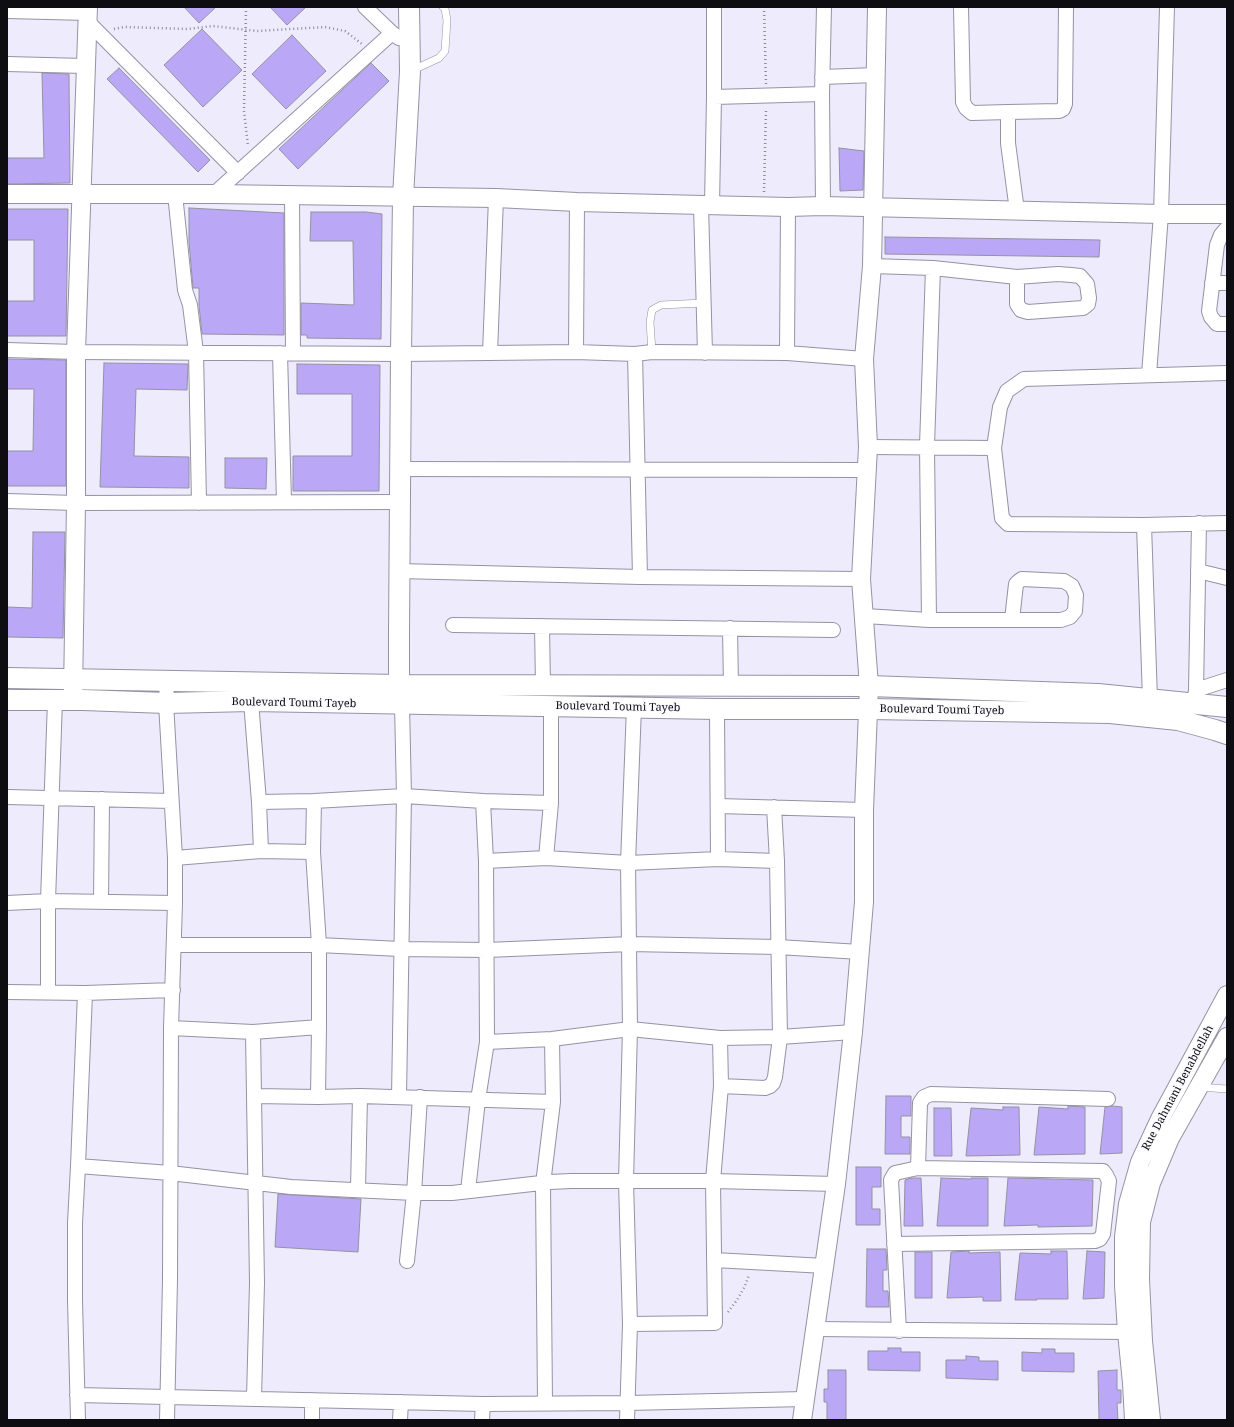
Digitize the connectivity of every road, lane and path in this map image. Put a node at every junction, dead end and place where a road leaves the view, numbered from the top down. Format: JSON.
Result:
{"nodes":[{"id":1,"x":246,"y":7,"type":"edge"},
{"id":2,"x":365,"y":7,"type":"edge"},
{"id":3,"x":409,"y":7,"type":"edge"},
{"id":4,"x":443,"y":7,"type":"edge"},
{"id":5,"x":714,"y":7,"type":"edge"},
{"id":6,"x":824,"y":7,"type":"edge"},
{"id":7,"x":877,"y":7,"type":"edge"},
{"id":8,"x":961,"y":7,"type":"edge"},
{"id":9,"x":1066,"y":7,"type":"edge"},
{"id":10,"x":1167,"y":7,"type":"edge"},
{"id":11,"x":7,"y":11,"type":"edge"},
{"id":12,"x":91,"y":19,"type":"edge"},
{"id":13,"x":246,"y":29,"type":"junction"},
{"id":14,"x":392,"y":33,"type":"junction"},
{"id":15,"x":409,"y":45,"type":"junction"},
{"id":16,"x":372,"y":51,"type":"junction"},
{"id":17,"x":7,"y":64,"type":"edge"},
{"id":18,"x":85,"y":66,"type":"junction"},
{"id":19,"x":410,"y":71,"type":"junction"},
{"id":20,"x":876,"y":75,"type":"junction"},
{"id":21,"x":822,"y":77,"type":"junction"},
{"id":22,"x":822,"y":94,"type":"junction"},
{"id":23,"x":714,"y":97,"type":"junction"},
{"id":24,"x":1008,"y":112,"type":"junction"},
{"id":25,"x":249,"y":162,"type":"junction"},
{"id":26,"x":238,"y":173,"type":"junction"},
{"id":27,"x":7,"y":194,"type":"edge"},
{"id":28,"x":81,"y":194,"type":"junction"},
{"id":29,"x":175,"y":194,"type":"junction"},
{"id":30,"x":214,"y":194,"type":"junction"},
{"id":31,"x":292,"y":195,"type":"junction"},
{"id":32,"x":403,"y":197,"type":"junction"},
{"id":33,"x":496,"y":198,"type":"junction"},
{"id":34,"x":577,"y":202,"type":"junction"},
{"id":35,"x":707,"y":205,"type":"junction"},
{"id":36,"x":823,"y":206,"type":"junction"},
{"id":37,"x":788,"y":207,"type":"junction"},
{"id":38,"x":874,"y":208,"type":"junction"},
{"id":39,"x":1017,"y":211,"type":"junction"},
{"id":40,"x":1161,"y":214,"type":"junction"},
{"id":41,"x":1227,"y":214,"type":"edge"},
{"id":42,"x":1227,"y":228,"type":"edge"},
{"id":43,"x":872,"y":266,"type":"junction"},
{"id":44,"x":933,"y":268,"type":"junction"},
{"id":45,"x":1017,"y":276,"type":"junction"},
{"id":46,"x":1212,"y":283,"type":"junction"},
{"id":47,"x":1227,"y":283,"type":"edge"},
{"id":48,"x":704,"y":303,"type":"junction"},
{"id":49,"x":1227,"y":324,"type":"edge"},
{"id":50,"x":7,"y":350,"type":"edge"},
{"id":51,"x":76,"y":352,"type":"junction"},
{"id":52,"x":196,"y":352,"type":"junction"},
{"id":53,"x":490,"y":352,"type":"junction"},
{"id":54,"x":576,"y":352,"type":"junction"},
{"id":55,"x":652,"y":352,"type":"junction"},
{"id":56,"x":287,"y":353,"type":"junction"},
{"id":57,"x":705,"y":353,"type":"junction"},
{"id":58,"x":787,"y":353,"type":"junction"},
{"id":59,"x":401,"y":354,"type":"junction"},
{"id":60,"x":635,"y":354,"type":"junction"},
{"id":61,"x":864,"y":359,"type":"junction"},
{"id":62,"x":1227,"y":373,"type":"edge"},
{"id":63,"x":1150,"y":375,"type":"junction"},
{"id":64,"x":868,"y":446,"type":"junction"},
{"id":65,"x":927,"y":446,"type":"junction"},
{"id":66,"x":994,"y":448,"type":"junction"},
{"id":67,"x":399,"y":469,"type":"junction"},
{"id":68,"x":638,"y":470,"type":"junction"},
{"id":69,"x":866,"y":470,"type":"junction"},
{"id":70,"x":7,"y":501,"type":"edge"},
{"id":71,"x":284,"y":502,"type":"junction"},
{"id":72,"x":400,"y":502,"type":"junction"},
{"id":73,"x":76,"y":503,"type":"junction"},
{"id":74,"x":199,"y":503,"type":"junction"},
{"id":75,"x":1199,"y":523,"type":"junction"},
{"id":76,"x":1227,"y":523,"type":"edge"},
{"id":77,"x":1144,"y":525,"type":"junction"},
{"id":78,"x":399,"y":571,"type":"junction"},
{"id":79,"x":1198,"y":571,"type":"junction"},
{"id":80,"x":640,"y":577,"type":"junction"},
{"id":81,"x":1227,"y":578,"type":"edge"},
{"id":82,"x":861,"y":579,"type":"junction"},
{"id":83,"x":865,"y":616,"type":"junction"},
{"id":84,"x":929,"y":620,"type":"junction"},
{"id":85,"x":1012,"y":620,"type":"junction"},
{"id":86,"x":453,"y":625,"type":"dead end"},
{"id":87,"x":542,"y":626,"type":"junction"},
{"id":88,"x":730,"y":628,"type":"junction"},
{"id":89,"x":832,"y":630,"type":"dead end"},
{"id":90,"x":7,"y":678,"type":"edge"},
{"id":91,"x":74,"y":679,"type":"junction"},
{"id":92,"x":1227,"y":680,"type":"edge"},
{"id":93,"x":167,"y":681,"type":"junction"},
{"id":94,"x":543,"y":686,"type":"junction"},
{"id":95,"x":731,"y":686,"type":"junction"},
{"id":96,"x":869,"y":686,"type":"junction"},
{"id":97,"x":400,"y":695,"type":"junction"},
{"id":98,"x":1195,"y":697,"type":"junction"},
{"id":99,"x":1150,"y":699,"type":"junction"},
{"id":100,"x":7,"y":700,"type":"edge"},
{"id":101,"x":64,"y":700,"type":"junction"},
{"id":102,"x":251,"y":701,"type":"junction"},
{"id":103,"x":166,"y":703,"type":"junction"},
{"id":104,"x":551,"y":706,"type":"junction"},
{"id":105,"x":634,"y":707,"type":"junction"},
{"id":106,"x":1227,"y":707,"type":"edge"},
{"id":107,"x":717,"y":709,"type":"junction"},
{"id":108,"x":869,"y":709,"type":"junction"},
{"id":109,"x":1227,"y":734,"type":"edge"},
{"id":110,"x":404,"y":796,"type":"junction"},
{"id":111,"x":7,"y":797,"type":"edge"},
{"id":112,"x":51,"y":798,"type":"junction"},
{"id":113,"x":102,"y":799,"type":"junction"},
{"id":114,"x":314,"y":800,"type":"junction"},
{"id":115,"x":483,"y":800,"type":"junction"},
{"id":116,"x":171,"y":801,"type":"junction"},
{"id":117,"x":260,"y":802,"type":"junction"},
{"id":118,"x":551,"y":802,"type":"junction"},
{"id":119,"x":718,"y":806,"type":"junction"},
{"id":120,"x":774,"y":807,"type":"junction"},
{"id":121,"x":864,"y":810,"type":"junction"},
{"id":122,"x":261,"y":851,"type":"junction"},
{"id":123,"x":313,"y":852,"type":"junction"},
{"id":124,"x":175,"y":858,"type":"junction"},
{"id":125,"x":546,"y":858,"type":"junction"},
{"id":126,"x":718,"y":859,"type":"junction"},
{"id":127,"x":486,"y":861,"type":"junction"},
{"id":128,"x":777,"y":861,"type":"junction"},
{"id":129,"x":628,"y":863,"type":"junction"},
{"id":130,"x":48,"y":900,"type":"junction"},
{"id":131,"x":102,"y":902,"type":"junction"},
{"id":132,"x":7,"y":903,"type":"edge"},
{"id":133,"x":176,"y":903,"type":"junction"},
{"id":134,"x":630,"y":944,"type":"junction"},
{"id":135,"x":175,"y":945,"type":"junction"},
{"id":136,"x":319,"y":946,"type":"junction"},
{"id":137,"x":778,"y":947,"type":"junction"},
{"id":138,"x":400,"y":949,"type":"junction"},
{"id":139,"x":486,"y":950,"type":"junction"},
{"id":140,"x":860,"y":952,"type":"junction"},
{"id":141,"x":173,"y":990,"type":"junction"},
{"id":142,"x":7,"y":992,"type":"edge"},
{"id":143,"x":48,"y":992,"type":"junction"},
{"id":144,"x":85,"y":993,"type":"junction"},
{"id":145,"x":1227,"y":995,"type":"edge"},
{"id":146,"x":319,"y":1027,"type":"junction"},
{"id":147,"x":171,"y":1028,"type":"junction"},
{"id":148,"x":630,"y":1029,"type":"junction"},
{"id":149,"x":253,"y":1032,"type":"junction"},
{"id":150,"x":853,"y":1032,"type":"junction"},
{"id":151,"x":780,"y":1037,"type":"junction"},
{"id":152,"x":1227,"y":1037,"type":"edge"},
{"id":153,"x":720,"y":1038,"type":"junction"},
{"id":154,"x":552,"y":1039,"type":"junction"},
{"id":155,"x":487,"y":1042,"type":"junction"},
{"id":156,"x":720,"y":1086,"type":"junction"},
{"id":157,"x":1199,"y":1087,"type":"junction"},
{"id":158,"x":1227,"y":1089,"type":"edge"},
{"id":159,"x":254,"y":1096,"type":"junction"},
{"id":160,"x":360,"y":1096,"type":"junction"},
{"id":161,"x":318,"y":1097,"type":"junction"},
{"id":162,"x":399,"y":1097,"type":"junction"},
{"id":163,"x":420,"y":1098,"type":"junction"},
{"id":164,"x":1108,"y":1099,"type":"dead end"},
{"id":165,"x":478,"y":1100,"type":"junction"},
{"id":166,"x":553,"y":1102,"type":"junction"},
{"id":167,"x":78,"y":1166,"type":"junction"},
{"id":168,"x":918,"y":1168,"type":"junction"},
{"id":169,"x":170,"y":1173,"type":"junction"},
{"id":170,"x":626,"y":1181,"type":"junction"},
{"id":171,"x":713,"y":1181,"type":"junction"},
{"id":172,"x":255,"y":1182,"type":"junction"},
{"id":173,"x":543,"y":1184,"type":"junction"},
{"id":174,"x":836,"y":1184,"type":"junction"},
{"id":175,"x":358,"y":1190,"type":"junction"},
{"id":176,"x":468,"y":1191,"type":"junction"},
{"id":177,"x":414,"y":1193,"type":"junction"},
{"id":178,"x":894,"y":1244,"type":"junction"},
{"id":179,"x":407,"y":1260,"type":"dead end"},
{"id":180,"x":714,"y":1260,"type":"junction"},
{"id":181,"x":753,"y":1262,"type":"junction"},
{"id":182,"x":825,"y":1266,"type":"junction"},
{"id":183,"x":716,"y":1323,"type":"junction"},
{"id":184,"x":630,"y":1324,"type":"junction"},
{"id":185,"x":815,"y":1329,"type":"junction"},
{"id":186,"x":899,"y":1331,"type":"junction"},
{"id":187,"x":1127,"y":1332,"type":"junction"},
{"id":188,"x":77,"y":1395,"type":"junction"},
{"id":189,"x":168,"y":1397,"type":"junction"},
{"id":190,"x":254,"y":1398,"type":"junction"},
{"id":191,"x":805,"y":1399,"type":"junction"},
{"id":192,"x":312,"y":1400,"type":"junction"},
{"id":193,"x":400,"y":1402,"type":"junction"},
{"id":194,"x":545,"y":1403,"type":"junction"},
{"id":195,"x":628,"y":1403,"type":"junction"},
{"id":196,"x":483,"y":1404,"type":"junction"},
{"id":197,"x":78,"y":1420,"type":"edge"},
{"id":198,"x":167,"y":1420,"type":"edge"},
{"id":199,"x":312,"y":1420,"type":"edge"},
{"id":200,"x":400,"y":1420,"type":"edge"},
{"id":201,"x":482,"y":1420,"type":"edge"},
{"id":202,"x":627,"y":1420,"type":"edge"},
{"id":203,"x":802,"y":1420,"type":"edge"},
{"id":204,"x":1134,"y":1420,"type":"edge"},
{"id":205,"x":1152,"y":1420,"type":"edge"}],
"edges":[{"from":1,"to":13,"type":"path"},
{"from":2,"to":14,"type":"street"},
{"from":3,"to":15,"type":"main road"},
{"from":4,"to":19,"type":"lane"},
{"from":5,"to":23,"type":"street"},
{"from":6,"to":21,"type":"street"},
{"from":7,"to":20,"type":"street"},
{"from":8,"to":24,"type":"street"},
{"from":9,"to":24,"type":"street"},
{"from":10,"to":40,"type":"street"},
{"from":11,"to":12,"type":"street"},
{"from":12,"to":13,"type":"path"},
{"from":12,"to":18,"type":"street"},
{"from":12,"to":26,"type":"street"},
{"from":13,"to":16,"type":"path"},
{"from":13,"to":25,"type":"path"},
{"from":14,"to":15,"type":"street"},
{"from":14,"to":16,"type":"street"},
{"from":15,"to":19,"type":"main road"},
{"from":16,"to":25,"type":"street"},
{"from":17,"to":18,"type":"street"},
{"from":18,"to":28,"type":"street"},
{"from":19,"to":32,"type":"main road"},
{"from":20,"to":21,"type":"street"},
{"from":20,"to":38,"type":"street"},
{"from":21,"to":22,"type":"street"},
{"from":22,"to":23,"type":"street"},
{"from":22,"to":36,"type":"street"},
{"from":23,"to":35,"type":"street"},
{"from":24,"to":39,"type":"street"},
{"from":25,"to":26,"type":"street"},
{"from":26,"to":30,"type":"street"},
{"from":27,"to":28,"type":"street"},
{"from":28,"to":29,"type":"street"},
{"from":28,"to":51,"type":"street"},
{"from":29,"to":30,"type":"street"},
{"from":29,"to":52,"type":"street"},
{"from":30,"to":31,"type":"street"},
{"from":31,"to":32,"type":"street"},
{"from":31,"to":56,"type":"street"},
{"from":32,"to":33,"type":"street"},
{"from":32,"to":59,"type":"main road"},
{"from":33,"to":34,"type":"street"},
{"from":33,"to":53,"type":"street"},
{"from":34,"to":35,"type":"street"},
{"from":34,"to":54,"type":"street"},
{"from":35,"to":37,"type":"street"},
{"from":35,"to":48,"type":"street"},
{"from":36,"to":37,"type":"street"},
{"from":36,"to":38,"type":"street"},
{"from":37,"to":58,"type":"street"},
{"from":38,"to":39,"type":"street"},
{"from":38,"to":43,"type":"street"},
{"from":39,"to":40,"type":"street"},
{"from":40,"to":41,"type":"street"},
{"from":40,"to":63,"type":"street"},
{"from":42,"to":46,"type":"street"},
{"from":43,"to":44,"type":"street"},
{"from":43,"to":61,"type":"street"},
{"from":44,"to":45,"type":"street"},
{"from":44,"to":65,"type":"street"},
{"from":45,"to":45,"type":"street"},
{"from":46,"to":47,"type":"street"},
{"from":46,"to":49,"type":"street"},
{"from":48,"to":55,"type":"lane"},
{"from":48,"to":57,"type":"street"},
{"from":50,"to":51,"type":"street"},
{"from":51,"to":52,"type":"street"},
{"from":51,"to":73,"type":"street"},
{"from":52,"to":56,"type":"street"},
{"from":52,"to":74,"type":"street"},
{"from":53,"to":54,"type":"street"},
{"from":53,"to":59,"type":"street"},
{"from":54,"to":60,"type":"street"},
{"from":55,"to":57,"type":"street"},
{"from":55,"to":60,"type":"street"},
{"from":56,"to":59,"type":"street"},
{"from":56,"to":71,"type":"street"},
{"from":57,"to":58,"type":"street"},
{"from":58,"to":61,"type":"street"},
{"from":59,"to":67,"type":"main road"},
{"from":60,"to":68,"type":"street"},
{"from":61,"to":64,"type":"street"},
{"from":62,"to":63,"type":"street"},
{"from":63,"to":66,"type":"street"},
{"from":64,"to":65,"type":"street"},
{"from":64,"to":69,"type":"street"},
{"from":65,"to":66,"type":"street"},
{"from":65,"to":84,"type":"street"},
{"from":66,"to":77,"type":"street"},
{"from":67,"to":68,"type":"street"},
{"from":67,"to":72,"type":"main road"},
{"from":68,"to":69,"type":"street"},
{"from":68,"to":80,"type":"street"},
{"from":69,"to":82,"type":"street"},
{"from":70,"to":73,"type":"street"},
{"from":71,"to":72,"type":"street"},
{"from":71,"to":74,"type":"street"},
{"from":72,"to":78,"type":"main road"},
{"from":73,"to":74,"type":"street"},
{"from":73,"to":91,"type":"street"},
{"from":75,"to":76,"type":"street"},
{"from":75,"to":77,"type":"street"},
{"from":75,"to":79,"type":"street"},
{"from":77,"to":99,"type":"street"},
{"from":78,"to":80,"type":"street"},
{"from":78,"to":97,"type":"main road"},
{"from":79,"to":81,"type":"street"},
{"from":79,"to":98,"type":"street"},
{"from":80,"to":82,"type":"street"},
{"from":82,"to":83,"type":"street"},
{"from":83,"to":84,"type":"street"},
{"from":83,"to":96,"type":"street"},
{"from":84,"to":85,"type":"street"},
{"from":85,"to":85,"type":"street"},
{"from":86,"to":87,"type":"street"},
{"from":87,"to":88,"type":"street"},
{"from":87,"to":94,"type":"street"},
{"from":88,"to":89,"type":"street"},
{"from":88,"to":95,"type":"street"},
{"from":90,"to":91,"type":"main road","name":"Boulevard Toumi Tayeb"},
{"from":91,"to":93,"type":"main road","name":"Boulevard Toumi Tayeb"},
{"from":91,"to":101,"type":"street"},
{"from":92,"to":98,"type":"street"},
{"from":93,"to":97,"type":"main road","name":"Boulevard Toumi Tayeb"},
{"from":93,"to":103,"type":"street"},
{"from":94,"to":95,"type":"main road","name":"Boulevard Toumi Tayeb"},
{"from":94,"to":97,"type":"main road","name":"Boulevard Toumi Tayeb"},
{"from":95,"to":96,"type":"main road","name":"Boulevard Toumi Tayeb"},
{"from":96,"to":99,"type":"main road","name":"Boulevard Toumi Tayeb"},
{"from":96,"to":108,"type":"street"},
{"from":97,"to":102,"type":"main road","name":"Boulevard Toumi Tayeb"},
{"from":97,"to":104,"type":"main road","name":"Boulevard Toumi Tayeb"},
{"from":97,"to":110,"type":"street"},
{"from":98,"to":99,"type":"main road","name":"Boulevard Toumi Tayeb"},
{"from":98,"to":106,"type":"main road","name":"Boulevard Toumi Tayeb"},
{"from":100,"to":101,"type":"main road","name":"Boulevard Toumi Tayeb"},
{"from":101,"to":103,"type":"main road","name":"Boulevard Toumi Tayeb"},
{"from":101,"to":112,"type":"street"},
{"from":102,"to":103,"type":"main road","name":"Boulevard Toumi Tayeb"},
{"from":102,"to":117,"type":"street"},
{"from":103,"to":116,"type":"street"},
{"from":104,"to":105,"type":"main road","name":"Boulevard Toumi Tayeb"},
{"from":104,"to":118,"type":"street"},
{"from":105,"to":107,"type":"main road","name":"Boulevard Toumi Tayeb"},
{"from":105,"to":129,"type":"street"},
{"from":107,"to":108,"type":"main road","name":"Boulevard Toumi Tayeb"},
{"from":107,"to":119,"type":"street"},
{"from":108,"to":109,"type":"main road","name":"Boulevard Toumi Tayeb"},
{"from":108,"to":121,"type":"street"},
{"from":110,"to":114,"type":"street"},
{"from":110,"to":115,"type":"street"},
{"from":110,"to":138,"type":"street"},
{"from":111,"to":112,"type":"street"},
{"from":112,"to":113,"type":"street"},
{"from":112,"to":130,"type":"street"},
{"from":113,"to":116,"type":"street"},
{"from":113,"to":131,"type":"street"},
{"from":114,"to":117,"type":"street"},
{"from":114,"to":123,"type":"street"},
{"from":115,"to":118,"type":"street"},
{"from":115,"to":127,"type":"street"},
{"from":116,"to":124,"type":"street"},
{"from":117,"to":122,"type":"street"},
{"from":118,"to":125,"type":"street"},
{"from":119,"to":120,"type":"street"},
{"from":119,"to":126,"type":"street"},
{"from":120,"to":121,"type":"street"},
{"from":120,"to":128,"type":"street"},
{"from":121,"to":140,"type":"street"},
{"from":122,"to":123,"type":"street"},
{"from":122,"to":124,"type":"street"},
{"from":123,"to":136,"type":"street"},
{"from":124,"to":133,"type":"street"},
{"from":125,"to":127,"type":"street"},
{"from":125,"to":129,"type":"street"},
{"from":126,"to":128,"type":"street"},
{"from":126,"to":129,"type":"street"},
{"from":127,"to":139,"type":"street"},
{"from":128,"to":137,"type":"street"},
{"from":129,"to":134,"type":"street"},
{"from":130,"to":131,"type":"street"},
{"from":130,"to":132,"type":"street"},
{"from":130,"to":143,"type":"street"},
{"from":131,"to":133,"type":"street"},
{"from":133,"to":135,"type":"street"},
{"from":134,"to":137,"type":"street"},
{"from":134,"to":139,"type":"street"},
{"from":134,"to":148,"type":"street"},
{"from":135,"to":136,"type":"street"},
{"from":135,"to":141,"type":"street"},
{"from":136,"to":138,"type":"street"},
{"from":136,"to":146,"type":"street"},
{"from":137,"to":140,"type":"street"},
{"from":137,"to":151,"type":"street"},
{"from":138,"to":139,"type":"street"},
{"from":138,"to":162,"type":"street"},
{"from":139,"to":155,"type":"street"},
{"from":140,"to":150,"type":"street"},
{"from":141,"to":144,"type":"street"},
{"from":141,"to":147,"type":"street"},
{"from":142,"to":143,"type":"street"},
{"from":143,"to":144,"type":"street"},
{"from":144,"to":167,"type":"street"},
{"from":145,"to":187,"type":"street","name":"Rue Dahmani Benabdellah"},
{"from":146,"to":149,"type":"street"},
{"from":146,"to":161,"type":"street"},
{"from":147,"to":149,"type":"street"},
{"from":147,"to":169,"type":"street"},
{"from":148,"to":153,"type":"street"},
{"from":148,"to":154,"type":"street"},
{"from":148,"to":170,"type":"street"},
{"from":149,"to":159,"type":"street"},
{"from":150,"to":151,"type":"street"},
{"from":150,"to":174,"type":"street"},
{"from":151,"to":153,"type":"street"},
{"from":151,"to":156,"type":"street"},
{"from":152,"to":157,"type":"street","name":"Rue Dahmani Benabdellah"},
{"from":153,"to":156,"type":"street"},
{"from":154,"to":155,"type":"street"},
{"from":154,"to":166,"type":"street"},
{"from":155,"to":165,"type":"street"},
{"from":156,"to":171,"type":"street"},
{"from":157,"to":158,"type":"lane"},
{"from":157,"to":205,"type":"street","name":"Rue Dahmani Benabdellah"},
{"from":159,"to":161,"type":"street"},
{"from":159,"to":172,"type":"street"},
{"from":160,"to":161,"type":"street"},
{"from":160,"to":162,"type":"street"},
{"from":160,"to":175,"type":"street"},
{"from":162,"to":163,"type":"street"},
{"from":163,"to":165,"type":"street"},
{"from":163,"to":177,"type":"street"},
{"from":164,"to":168,"type":"street"},
{"from":165,"to":166,"type":"street"},
{"from":165,"to":176,"type":"street"},
{"from":166,"to":173,"type":"street"},
{"from":167,"to":169,"type":"street"},
{"from":167,"to":188,"type":"street"},
{"from":168,"to":178,"type":"street"},
{"from":168,"to":178,"type":"street"},
{"from":169,"to":172,"type":"street"},
{"from":169,"to":189,"type":"street"},
{"from":170,"to":171,"type":"street"},
{"from":170,"to":173,"type":"street"},
{"from":170,"to":184,"type":"street"},
{"from":171,"to":174,"type":"street"},
{"from":171,"to":180,"type":"street"},
{"from":172,"to":175,"type":"street"},
{"from":172,"to":190,"type":"street"},
{"from":173,"to":176,"type":"street"},
{"from":173,"to":194,"type":"street"},
{"from":174,"to":182,"type":"street"},
{"from":175,"to":177,"type":"street"},
{"from":176,"to":177,"type":"street"},
{"from":177,"to":179,"type":"street"},
{"from":178,"to":186,"type":"street"},
{"from":180,"to":181,"type":"street"},
{"from":180,"to":183,"type":"street"},
{"from":181,"to":182,"type":"street"},
{"from":181,"to":183,"type":"path"},
{"from":182,"to":185,"type":"street"},
{"from":183,"to":184,"type":"street"},
{"from":184,"to":195,"type":"street"},
{"from":185,"to":186,"type":"street"},
{"from":185,"to":191,"type":"street"},
{"from":186,"to":187,"type":"street"},
{"from":187,"to":204,"type":"street","name":"Rue Dahmani Benabdellah"},
{"from":188,"to":189,"type":"street"},
{"from":188,"to":197,"type":"street"},
{"from":189,"to":190,"type":"street"},
{"from":189,"to":198,"type":"street"},
{"from":190,"to":192,"type":"street"},
{"from":191,"to":195,"type":"street"},
{"from":191,"to":203,"type":"street"},
{"from":192,"to":193,"type":"street"},
{"from":192,"to":199,"type":"street"},
{"from":193,"to":196,"type":"street"},
{"from":193,"to":200,"type":"street"},
{"from":194,"to":195,"type":"street"},
{"from":194,"to":196,"type":"street"},
{"from":195,"to":202,"type":"street"},
{"from":196,"to":201,"type":"street"}]}
